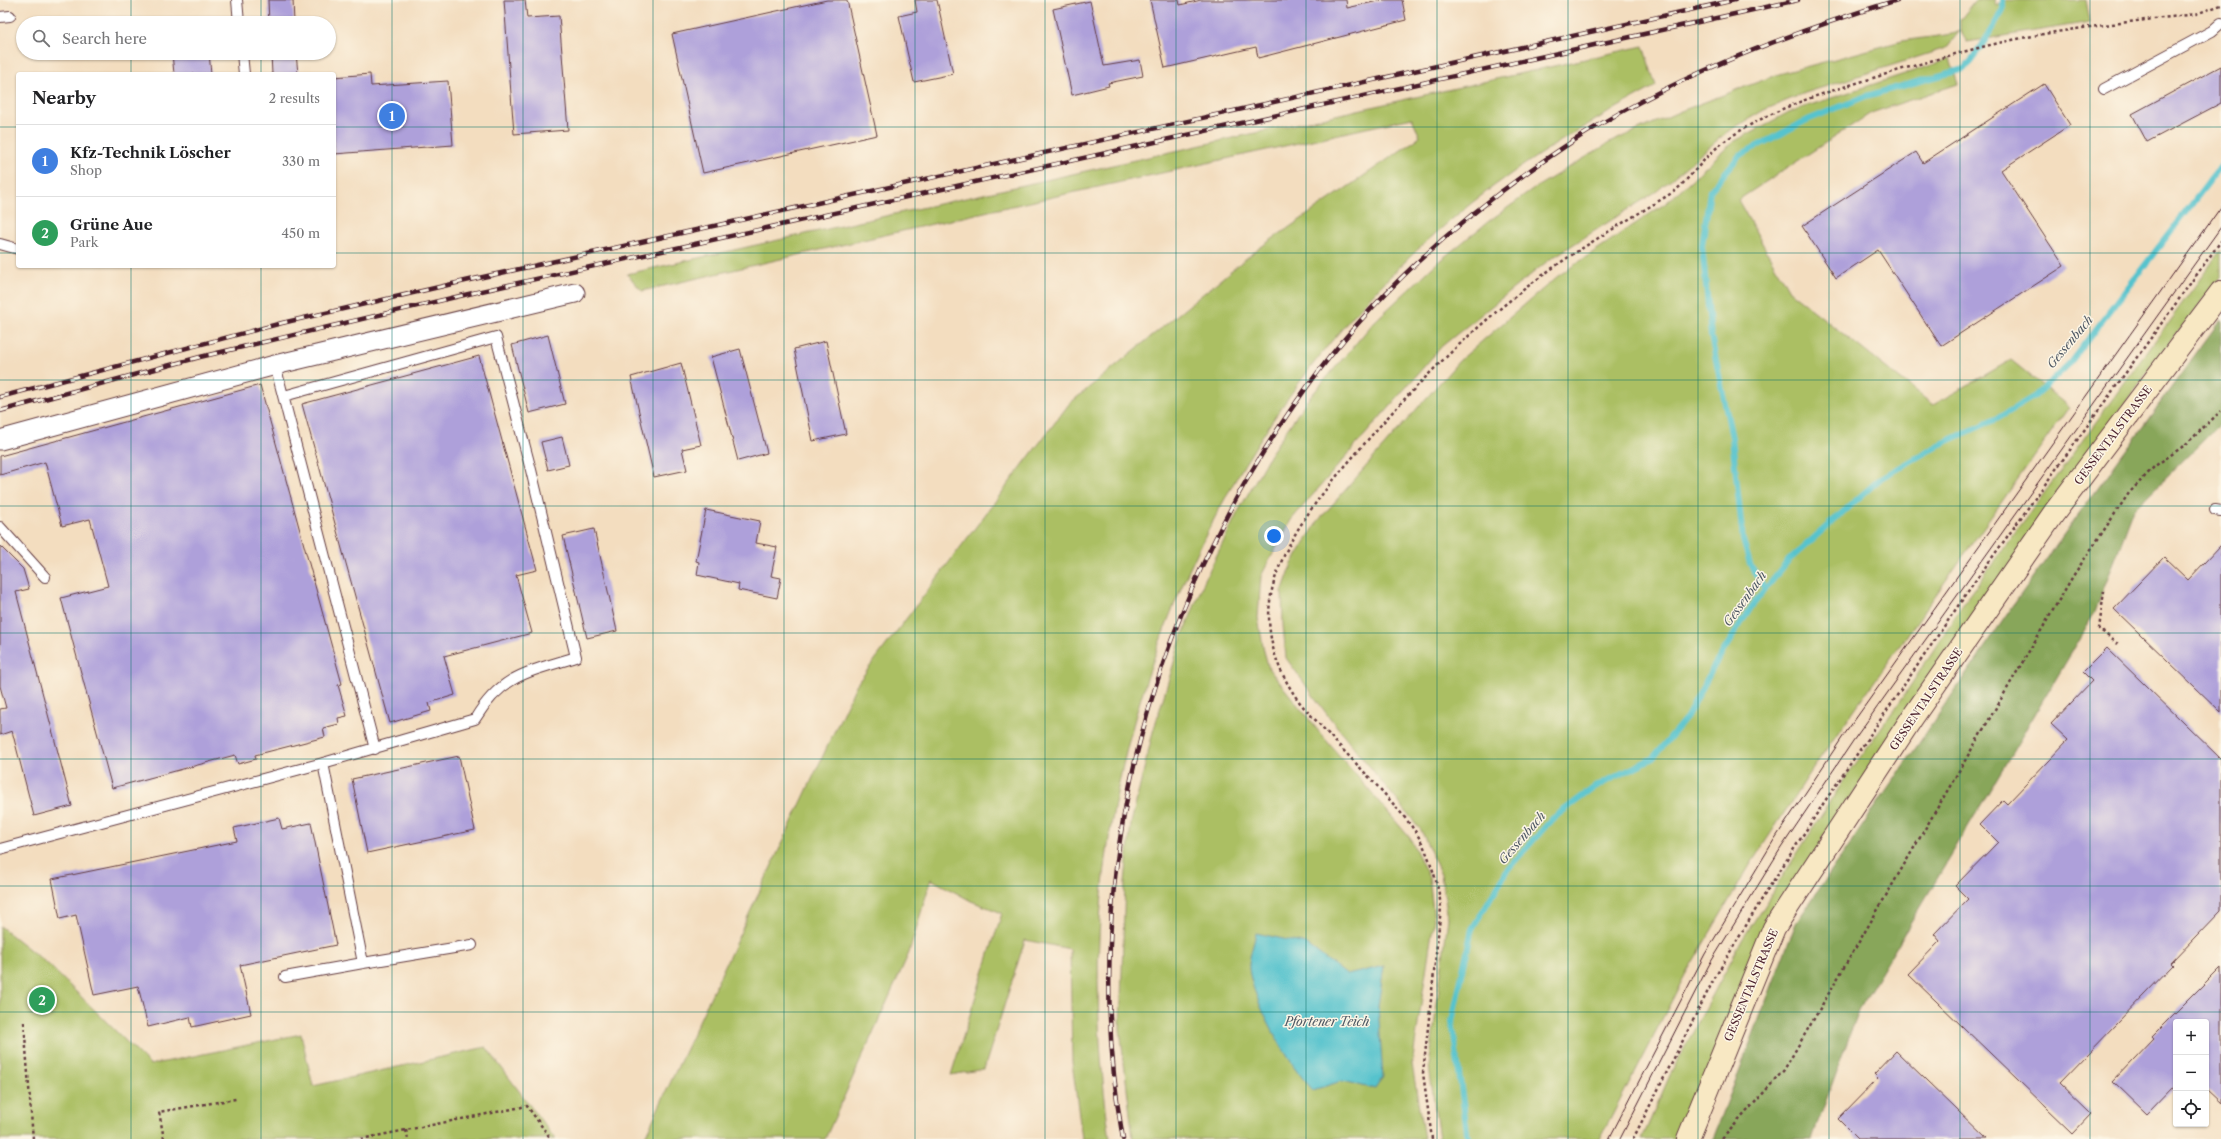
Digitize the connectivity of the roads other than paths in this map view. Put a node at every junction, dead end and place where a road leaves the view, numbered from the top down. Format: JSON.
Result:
{"nodes":[{"id":1,"x":237,"y":0,"type":"edge"},
{"id":2,"x":238,"y":16,"type":"edge"},
{"id":3,"x":2221,"y":23,"type":"edge"},
{"id":4,"x":243,"y":60,"type":"edge"},
{"id":5,"x":244,"y":72,"type":"edge"},
{"id":6,"x":2104,"y":89,"type":"dead end"},
{"id":7,"x":0,"y":244,"type":"edge"},
{"id":8,"x":16,"y":248,"type":"edge"},
{"id":9,"x":2221,"y":292,"type":"edge"},
{"id":10,"x":575,"y":293,"type":"dead end"},
{"id":11,"x":275,"y":365,"type":"junction"},
{"id":12,"x":284,"y":396,"type":"junction"},
{"id":13,"x":0,"y":440,"type":"edge"},
{"id":14,"x":0,"y":527,"type":"edge"},
{"id":15,"x":44,"y":577,"type":"dead end"},
{"id":16,"x":375,"y":749,"type":"junction"},
{"id":17,"x":323,"y":763,"type":"junction"},
{"id":18,"x":0,"y":849,"type":"edge"},
{"id":19,"x":472,"y":945,"type":"dead end"},
{"id":20,"x":363,"y":963,"type":"junction"},
{"id":21,"x":286,"y":977,"type":"dead end"},
{"id":22,"x":1688,"y":1139,"type":"edge"}],
"edges":[{"from":1,"to":2,"type":"lane"},
{"from":3,"to":6,"type":"lane"},
{"from":4,"to":5,"type":"lane"},
{"from":7,"to":8,"type":"lane"},
{"from":9,"to":22,"type":"main road","name":"GESSENTALSTRASSE"},
{"from":10,"to":11,"type":"street"},
{"from":11,"to":12,"type":"lane"},
{"from":11,"to":13,"type":"street"},
{"from":12,"to":16,"type":"lane"},
{"from":12,"to":16,"type":"lane"},
{"from":14,"to":15,"type":"lane"},
{"from":16,"to":17,"type":"lane"},
{"from":17,"to":18,"type":"lane"},
{"from":17,"to":20,"type":"lane"},
{"from":19,"to":20,"type":"lane"},
{"from":20,"to":21,"type":"lane"}]}
